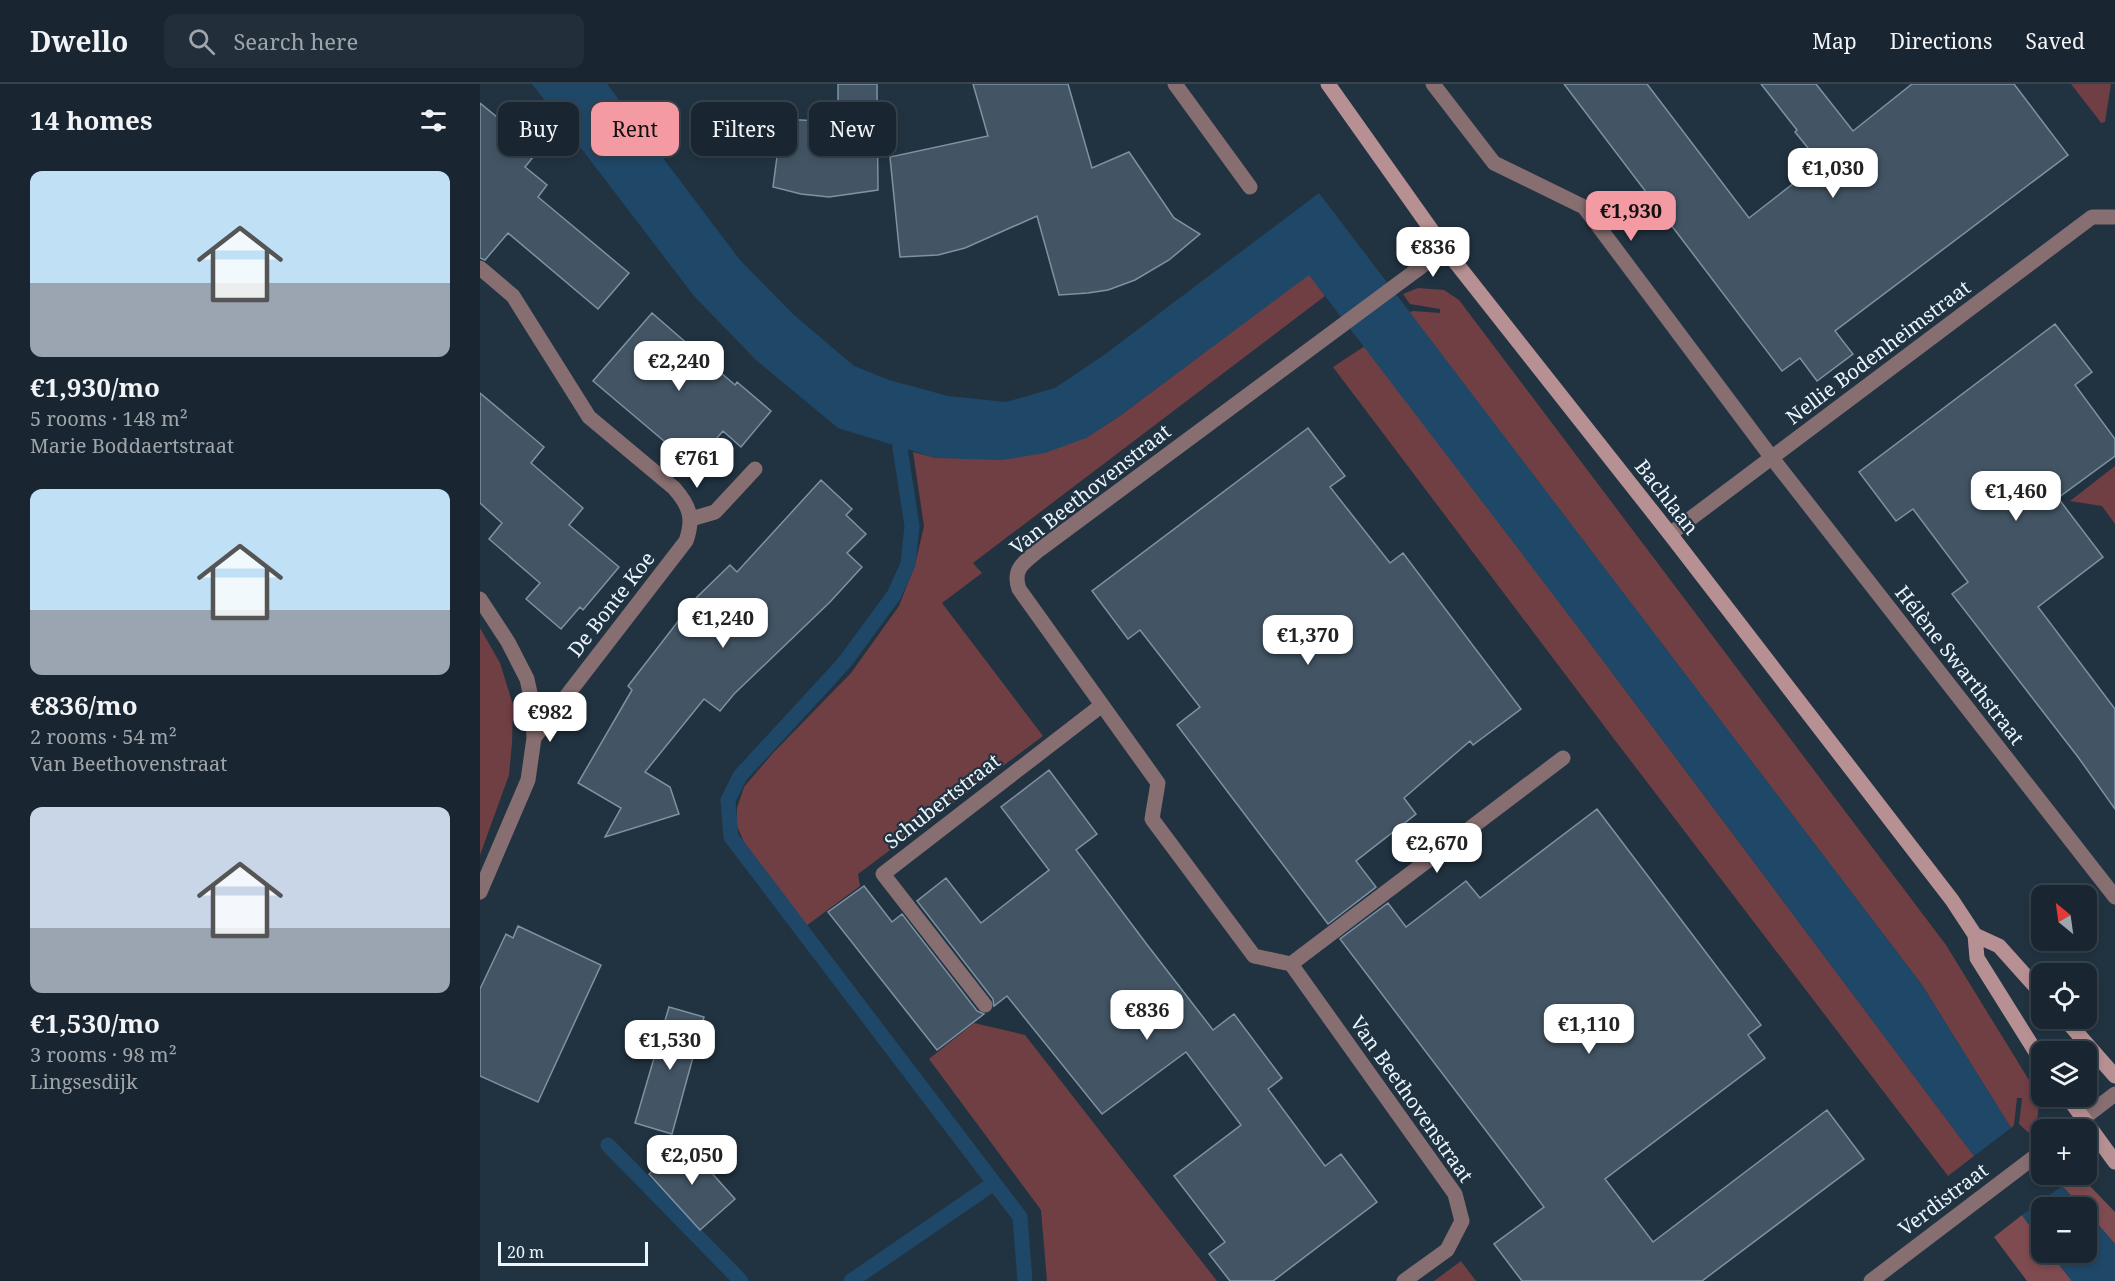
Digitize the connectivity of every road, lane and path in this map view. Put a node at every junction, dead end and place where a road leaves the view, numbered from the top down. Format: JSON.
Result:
{"nodes":[{"id":1,"x":1175,"y":84,"type":"edge"},
{"id":2,"x":1328,"y":84,"type":"edge"},
{"id":3,"x":1433,"y":84,"type":"edge"},
{"id":4,"x":1250,"y":187,"type":"dead end"},
{"id":5,"x":2115,"y":217,"type":"edge"},
{"id":6,"x":1445,"y":249,"type":"junction"},
{"id":7,"x":480,"y":268,"type":"edge"},
{"id":8,"x":1772,"y":458,"type":"junction"},
{"id":9,"x":756,"y":469,"type":"dead end"},
{"id":10,"x":691,"y":519,"type":"junction"},
{"id":11,"x":1670,"y":534,"type":"junction"},
{"id":12,"x":480,"y":599,"type":"edge"},
{"id":13,"x":1102,"y":705,"type":"junction"},
{"id":14,"x":534,"y":738,"type":"junction"},
{"id":15,"x":1563,"y":758,"type":"dead end"},
{"id":16,"x":480,"y":892,"type":"edge"},
{"id":17,"x":2115,"y":897,"type":"edge"},
{"id":18,"x":1975,"y":935,"type":"junction"},
{"id":19,"x":1291,"y":964,"type":"junction"},
{"id":20,"x":2031,"y":982,"type":"edge"},
{"id":21,"x":985,"y":1005,"type":"dead end"},
{"id":22,"x":2074,"y":1029,"type":"edge"},
{"id":23,"x":2031,"y":1045,"type":"edge"},
{"id":24,"x":2115,"y":1076,"type":"edge"},
{"id":25,"x":2115,"y":1094,"type":"edge"},
{"id":26,"x":2075,"y":1107,"type":"edge"},
{"id":27,"x":2083,"y":1118,"type":"junction"},
{"id":28,"x":2031,"y":1159,"type":"edge"},
{"id":29,"x":2115,"y":1162,"type":"edge"},
{"id":30,"x":1404,"y":1281,"type":"edge"},
{"id":31,"x":1871,"y":1281,"type":"edge"}],
"edges":[{"from":1,"to":4,"type":"street"},
{"from":2,"to":6,"type":"street","name":"Bachlaan"},
{"from":3,"to":8,"type":"street","name":"Hélène Swarthstraat"},
{"from":5,"to":8,"type":"street","name":"Nellie Bodenheimstraat"},
{"from":6,"to":11,"type":"street","name":"Bachlaan"},
{"from":6,"to":13,"type":"street","name":"Van Beethovenstraat"},
{"from":7,"to":10,"type":"street"},
{"from":8,"to":11,"type":"street","name":"Nellie Bodenheimstraat"},
{"from":8,"to":17,"type":"street","name":"Hélène Swarthstraat"},
{"from":9,"to":10,"type":"street"},
{"from":10,"to":14,"type":"street","name":"De Bonte Koe"},
{"from":11,"to":18,"type":"street","name":"Bachlaan"},
{"from":12,"to":14,"type":"street"},
{"from":13,"to":19,"type":"street","name":"Van Beethovenstraat"},
{"from":13,"to":21,"type":"street","name":"Schubertstraat"},
{"from":14,"to":16,"type":"street"},
{"from":15,"to":19,"type":"street"},
{"from":18,"to":20,"type":"street","name":"Bachlaan"},
{"from":18,"to":23,"type":"street","name":"Bachlaan"},
{"from":19,"to":30,"type":"street","name":"Van Beethovenstraat"},
{"from":22,"to":24,"type":"street"},
{"from":25,"to":27,"type":"street"},
{"from":26,"to":27,"type":"street"},
{"from":27,"to":29,"type":"street"},
{"from":28,"to":31,"type":"street","name":"Verdistraat"}]}
